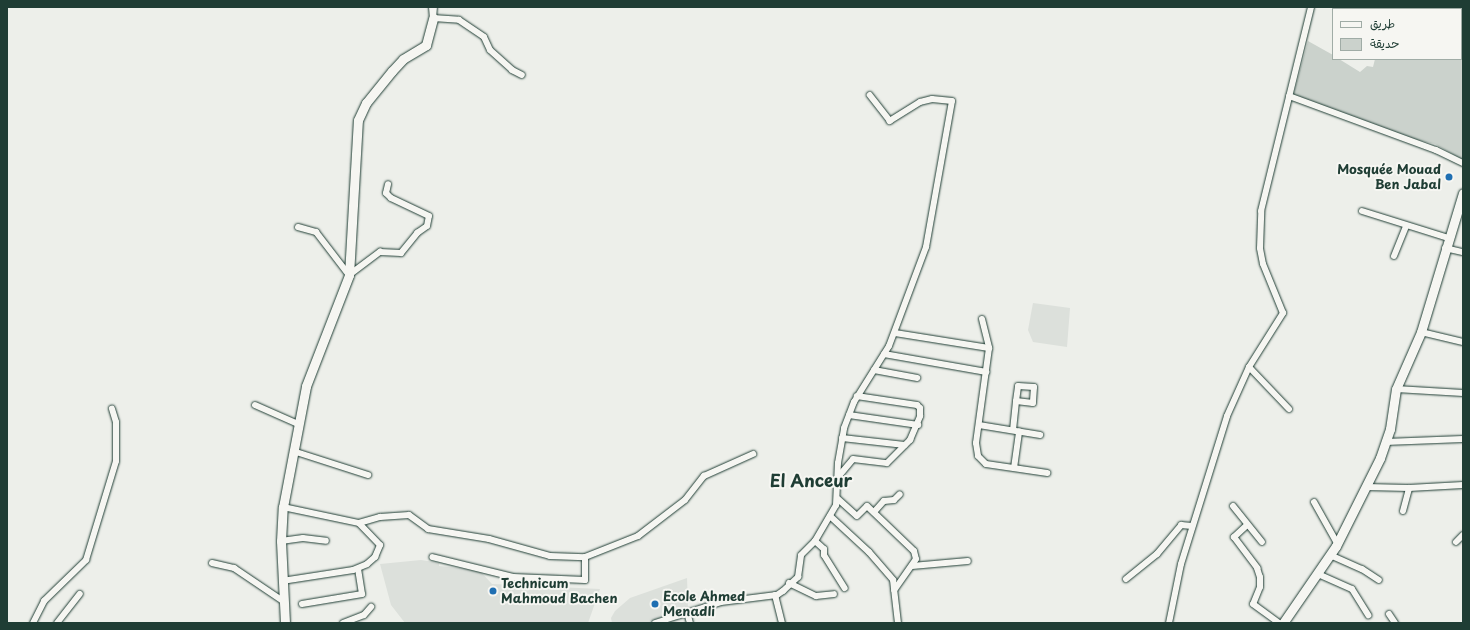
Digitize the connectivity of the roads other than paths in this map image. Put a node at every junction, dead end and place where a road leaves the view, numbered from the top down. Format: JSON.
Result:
{"nodes":[{"id":1,"x":433,"y":7,"type":"edge"},
{"id":2,"x":1311,"y":7,"type":"edge"},
{"id":3,"x":433,"y":18,"type":"junction"},
{"id":4,"x":522,"y":75,"type":"dead end"},
{"id":5,"x":870,"y":95,"type":"dead end"},
{"id":6,"x":1289,"y":96,"type":"junction"},
{"id":7,"x":1463,"y":163,"type":"edge"},
{"id":8,"x":388,"y":184,"type":"dead end"},
{"id":9,"x":1463,"y":194,"type":"edge"},
{"id":10,"x":1362,"y":211,"type":"dead end"},
{"id":11,"x":1406,"y":226,"type":"junction"},
{"id":12,"x":298,"y":227,"type":"dead end"},
{"id":13,"x":1448,"y":238,"type":"junction"},
{"id":14,"x":1445,"y":248,"type":"junction"},
{"id":15,"x":1463,"y":252,"type":"edge"},
{"id":16,"x":1394,"y":256,"type":"dead end"},
{"id":17,"x":349,"y":275,"type":"junction"},
{"id":18,"x":982,"y":319,"type":"dead end"},
{"id":19,"x":1421,"y":332,"type":"junction"},
{"id":20,"x":895,"y":333,"type":"junction"},
{"id":21,"x":1463,"y":342,"type":"edge"},
{"id":22,"x":988,"y":348,"type":"junction"},
{"id":23,"x":884,"y":354,"type":"junction"},
{"id":24,"x":1249,"y":367,"type":"junction"},
{"id":25,"x":874,"y":370,"type":"junction"},
{"id":26,"x":986,"y":372,"type":"junction"},
{"id":27,"x":917,"y":378,"type":"dead end"},
{"id":28,"x":1396,"y":390,"type":"junction"},
{"id":29,"x":1463,"y":393,"type":"edge"},
{"id":30,"x":857,"y":396,"type":"junction"},
{"id":31,"x":1016,"y":401,"type":"dead end"},
{"id":32,"x":255,"y":405,"type":"dead end"},
{"id":33,"x":1289,"y":408,"type":"dead end"},
{"id":34,"x":112,"y":409,"type":"dead end"},
{"id":35,"x":849,"y":415,"type":"junction"},
{"id":36,"x":298,"y":424,"type":"junction"},
{"id":37,"x":918,"y":425,"type":"junction"},
{"id":38,"x":979,"y":425,"type":"junction"},
{"id":39,"x":1016,"y":431,"type":"junction"},
{"id":40,"x":1040,"y":435,"type":"dead end"},
{"id":41,"x":842,"y":438,"type":"junction"},
{"id":42,"x":1463,"y":439,"type":"edge"},
{"id":43,"x":1385,"y":442,"type":"junction"},
{"id":44,"x":905,"y":445,"type":"junction"},
{"id":45,"x":293,"y":451,"type":"junction"},
{"id":46,"x":753,"y":454,"type":"dead end"},
{"id":47,"x":1014,"y":468,"type":"junction"},
{"id":48,"x":1047,"y":473,"type":"dead end"},
{"id":49,"x":368,"y":475,"type":"dead end"},
{"id":50,"x":837,"y":477,"type":"junction"},
{"id":51,"x":1463,"y":485,"type":"edge"},
{"id":52,"x":1366,"y":487,"type":"junction"},
{"id":53,"x":1409,"y":488,"type":"junction"},
{"id":54,"x":900,"y":494,"type":"dead end"},
{"id":55,"x":838,"y":499,"type":"junction"},
{"id":56,"x":1314,"y":502,"type":"dead end"},
{"id":57,"x":1233,"y":506,"type":"dead end"},
{"id":58,"x":283,"y":507,"type":"junction"},
{"id":59,"x":1403,"y":511,"type":"dead end"},
{"id":60,"x":874,"y":512,"type":"junction"},
{"id":61,"x":830,"y":516,"type":"junction"},
{"id":62,"x":359,"y":523,"type":"junction"},
{"id":63,"x":1248,"y":525,"type":"junction"},
{"id":64,"x":1192,"y":526,"type":"junction"},
{"id":65,"x":1463,"y":535,"type":"edge"},
{"id":66,"x":280,"y":541,"type":"junction"},
{"id":67,"x":326,"y":541,"type":"dead end"},
{"id":68,"x":815,"y":541,"type":"junction"},
{"id":69,"x":1262,"y":542,"type":"dead end"},
{"id":70,"x":1456,"y":542,"type":"dead end"},
{"id":71,"x":1337,"y":543,"type":"junction"},
{"id":72,"x":1330,"y":555,"type":"junction"},
{"id":73,"x":432,"y":557,"type":"dead end"},
{"id":74,"x":585,"y":557,"type":"junction"},
{"id":75,"x":968,"y":561,"type":"dead end"},
{"id":76,"x":212,"y":563,"type":"dead end"},
{"id":77,"x":912,"y":566,"type":"junction"},
{"id":78,"x":358,"y":568,"type":"junction"},
{"id":79,"x":1318,"y":574,"type":"junction"},
{"id":80,"x":1126,"y":579,"type":"dead end"},
{"id":81,"x":1379,"y":580,"type":"dead end"},
{"id":82,"x":282,"y":581,"type":"junction"},
{"id":83,"x":789,"y":583,"type":"junction"},
{"id":84,"x":845,"y":588,"type":"dead end"},
{"id":85,"x":894,"y":590,"type":"junction"},
{"id":86,"x":80,"y":594,"type":"dead end"},
{"id":87,"x":834,"y":594,"type":"dead end"},
{"id":88,"x":775,"y":595,"type":"junction"},
{"id":89,"x":283,"y":601,"type":"junction"},
{"id":90,"x":302,"y":604,"type":"dead end"},
{"id":91,"x":371,"y":607,"type":"dead end"},
{"id":92,"x":687,"y":612,"type":"junction"},
{"id":93,"x":1389,"y":614,"type":"dead end"},
{"id":94,"x":1368,"y":615,"type":"dead end"},
{"id":95,"x":33,"y":623,"type":"edge"},
{"id":96,"x":57,"y":623,"type":"edge"},
{"id":97,"x":285,"y":623,"type":"edge"},
{"id":98,"x":344,"y":623,"type":"edge"},
{"id":99,"x":655,"y":623,"type":"edge"},
{"id":100,"x":690,"y":623,"type":"edge"},
{"id":101,"x":782,"y":623,"type":"edge"},
{"id":102,"x":898,"y":623,"type":"edge"},
{"id":103,"x":1169,"y":623,"type":"edge"},
{"id":104,"x":1278,"y":623,"type":"edge"},
{"id":105,"x":1283,"y":623,"type":"edge"},
{"id":106,"x":1395,"y":623,"type":"edge"}],
"edges":[{"from":1,"to":3,"type":"street"},
{"from":2,"to":6,"type":"street"},
{"from":3,"to":4,"type":"street"},
{"from":3,"to":17,"type":"street"},
{"from":5,"to":20,"type":"street"},
{"from":6,"to":7,"type":"street"},
{"from":6,"to":24,"type":"street"},
{"from":8,"to":17,"type":"street"},
{"from":9,"to":13,"type":"street"},
{"from":10,"to":11,"type":"street"},
{"from":11,"to":13,"type":"street"},
{"from":11,"to":16,"type":"street"},
{"from":12,"to":17,"type":"street"},
{"from":13,"to":14,"type":"street"},
{"from":14,"to":15,"type":"street"},
{"from":14,"to":19,"type":"street"},
{"from":17,"to":36,"type":"street"},
{"from":18,"to":22,"type":"street"},
{"from":19,"to":21,"type":"street"},
{"from":19,"to":28,"type":"street"},
{"from":20,"to":22,"type":"street"},
{"from":20,"to":23,"type":"street"},
{"from":22,"to":26,"type":"street"},
{"from":23,"to":25,"type":"street"},
{"from":23,"to":26,"type":"street"},
{"from":24,"to":33,"type":"street"},
{"from":24,"to":64,"type":"street"},
{"from":25,"to":27,"type":"street"},
{"from":25,"to":30,"type":"street"},
{"from":26,"to":38,"type":"street"},
{"from":28,"to":29,"type":"street"},
{"from":28,"to":43,"type":"street"},
{"from":30,"to":35,"type":"street"},
{"from":30,"to":37,"type":"street"},
{"from":31,"to":39,"type":"street"},
{"from":32,"to":36,"type":"street"},
{"from":34,"to":95,"type":"street"},
{"from":35,"to":37,"type":"street"},
{"from":35,"to":41,"type":"street"},
{"from":36,"to":45,"type":"street"},
{"from":37,"to":44,"type":"street"},
{"from":38,"to":39,"type":"street"},
{"from":38,"to":47,"type":"street"},
{"from":39,"to":40,"type":"street"},
{"from":39,"to":47,"type":"street"},
{"from":41,"to":44,"type":"street"},
{"from":41,"to":50,"type":"street"},
{"from":42,"to":43,"type":"street"},
{"from":43,"to":52,"type":"street"},
{"from":44,"to":50,"type":"street"},
{"from":45,"to":49,"type":"street"},
{"from":45,"to":58,"type":"street"},
{"from":46,"to":74,"type":"street"},
{"from":47,"to":48,"type":"street"},
{"from":50,"to":55,"type":"street"},
{"from":51,"to":53,"type":"street"},
{"from":52,"to":53,"type":"street"},
{"from":52,"to":71,"type":"street"},
{"from":53,"to":59,"type":"street"},
{"from":54,"to":60,"type":"street"},
{"from":55,"to":60,"type":"street"},
{"from":55,"to":61,"type":"street"},
{"from":56,"to":71,"type":"street"},
{"from":57,"to":63,"type":"street"},
{"from":58,"to":62,"type":"street"},
{"from":58,"to":66,"type":"street"},
{"from":60,"to":77,"type":"street"},
{"from":61,"to":68,"type":"street"},
{"from":61,"to":85,"type":"street"},
{"from":62,"to":74,"type":"street"},
{"from":62,"to":78,"type":"street"},
{"from":63,"to":69,"type":"street"},
{"from":63,"to":104,"type":"street"},
{"from":64,"to":80,"type":"street"},
{"from":64,"to":103,"type":"street"},
{"from":65,"to":70,"type":"street"},
{"from":66,"to":67,"type":"street"},
{"from":66,"to":82,"type":"street"},
{"from":68,"to":83,"type":"street"},
{"from":68,"to":84,"type":"street"},
{"from":71,"to":72,"type":"street"},
{"from":72,"to":79,"type":"street"},
{"from":72,"to":81,"type":"street"},
{"from":73,"to":74,"type":"street"},
{"from":75,"to":77,"type":"street"},
{"from":76,"to":89,"type":"street"},
{"from":77,"to":85,"type":"street"},
{"from":78,"to":82,"type":"street"},
{"from":78,"to":90,"type":"street"},
{"from":79,"to":94,"type":"street"},
{"from":79,"to":105,"type":"street"},
{"from":82,"to":89,"type":"street"},
{"from":83,"to":87,"type":"street"},
{"from":83,"to":88,"type":"street"},
{"from":85,"to":102,"type":"street"},
{"from":86,"to":96,"type":"street"},
{"from":88,"to":92,"type":"street"},
{"from":88,"to":101,"type":"street"},
{"from":89,"to":97,"type":"street"},
{"from":91,"to":98,"type":"street"},
{"from":92,"to":99,"type":"street"},
{"from":92,"to":100,"type":"street"},
{"from":93,"to":106,"type":"street"}]}
